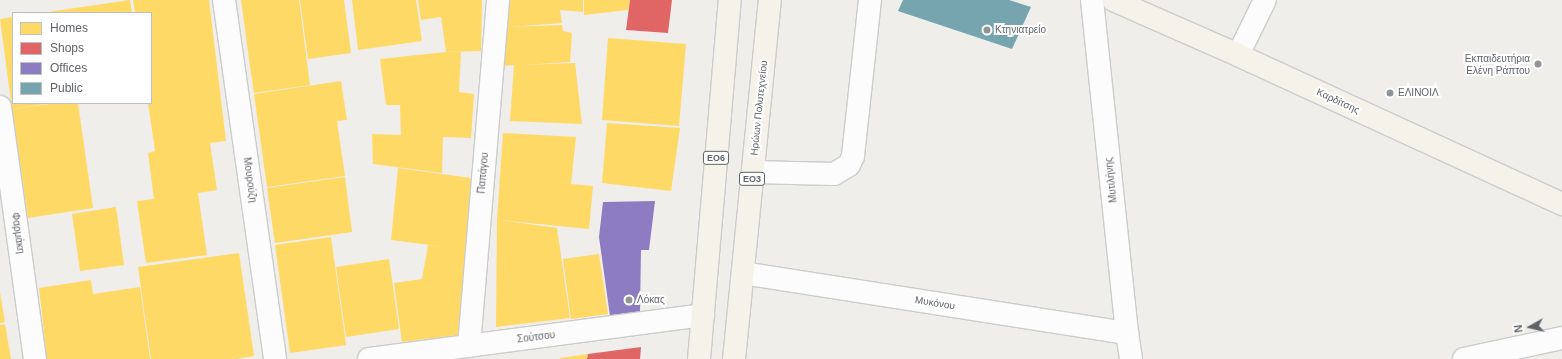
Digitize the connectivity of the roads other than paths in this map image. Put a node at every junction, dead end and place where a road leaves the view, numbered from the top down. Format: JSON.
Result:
{"nodes":[{"id":1,"x":224,"y":0,"type":"edge"},
{"id":2,"x":498,"y":0,"type":"edge"},
{"id":3,"x":730,"y":0,"type":"edge"},
{"id":4,"x":770,"y":0,"type":"edge"},
{"id":5,"x":870,"y":0,"type":"edge"},
{"id":6,"x":1092,"y":0,"type":"edge"},
{"id":7,"x":1113,"y":0,"type":"edge"},
{"id":8,"x":1265,"y":0,"type":"edge"},
{"id":9,"x":1238,"y":55,"type":"junction"},
{"id":10,"x":0,"y":108,"type":"edge"},
{"id":11,"x":752,"y":172,"type":"junction"},
{"id":12,"x":1562,"y":204,"type":"edge"},
{"id":13,"x":743,"y":273,"type":"junction"},
{"id":14,"x":703,"y":315,"type":"junction"},
{"id":15,"x":1127,"y":333,"type":"junction"},
{"id":16,"x":1562,"y":338,"type":"edge"},
{"id":17,"x":469,"y":346,"type":"junction"},
{"id":18,"x":35,"y":359,"type":"edge"},
{"id":19,"x":275,"y":359,"type":"edge"},
{"id":20,"x":369,"y":359,"type":"edge"},
{"id":21,"x":699,"y":359,"type":"edge"},
{"id":22,"x":734,"y":359,"type":"edge"},
{"id":23,"x":1131,"y":359,"type":"edge"},
{"id":24,"x":1464,"y":359,"type":"edge"}],
"edges":[{"from":1,"to":19,"type":"street","name":"Μουρούζη"},
{"from":2,"to":17,"type":"street","name":"Παπάγου"},
{"from":3,"to":14,"type":"main road","number":"ΕΟ6"},
{"from":4,"to":11,"type":"main road","name":"Ηρώων Πολυτεχνείου","number":"ΕΟ3"},
{"from":5,"to":11,"type":"street"},
{"from":6,"to":15,"type":"street","name":"Μυτιλήνης"},
{"from":7,"to":9,"type":"main road","name":"Καρδίτσης"},
{"from":8,"to":9,"type":"street"},
{"from":9,"to":12,"type":"main road","name":"Καρδίτσης"},
{"from":10,"to":18,"type":"street","name":"Φαρμάκη"},
{"from":11,"to":13,"type":"main road","name":"Ηρώων Πολυτεχνείου","number":"ΕΟ3"},
{"from":13,"to":15,"type":"street","name":"Μυκόνου"},
{"from":13,"to":22,"type":"main road","name":"Ηρώων Πολυτεχνείου","number":"ΕΟ3"},
{"from":14,"to":17,"type":"street","name":"Σούτσου"},
{"from":14,"to":21,"type":"main road","number":"ΕΟ6"},
{"from":15,"to":23,"type":"street","name":"Μυτιλήνης"},
{"from":16,"to":24,"type":"street"},
{"from":17,"to":20,"type":"street","name":"Σούτσου"}]}
